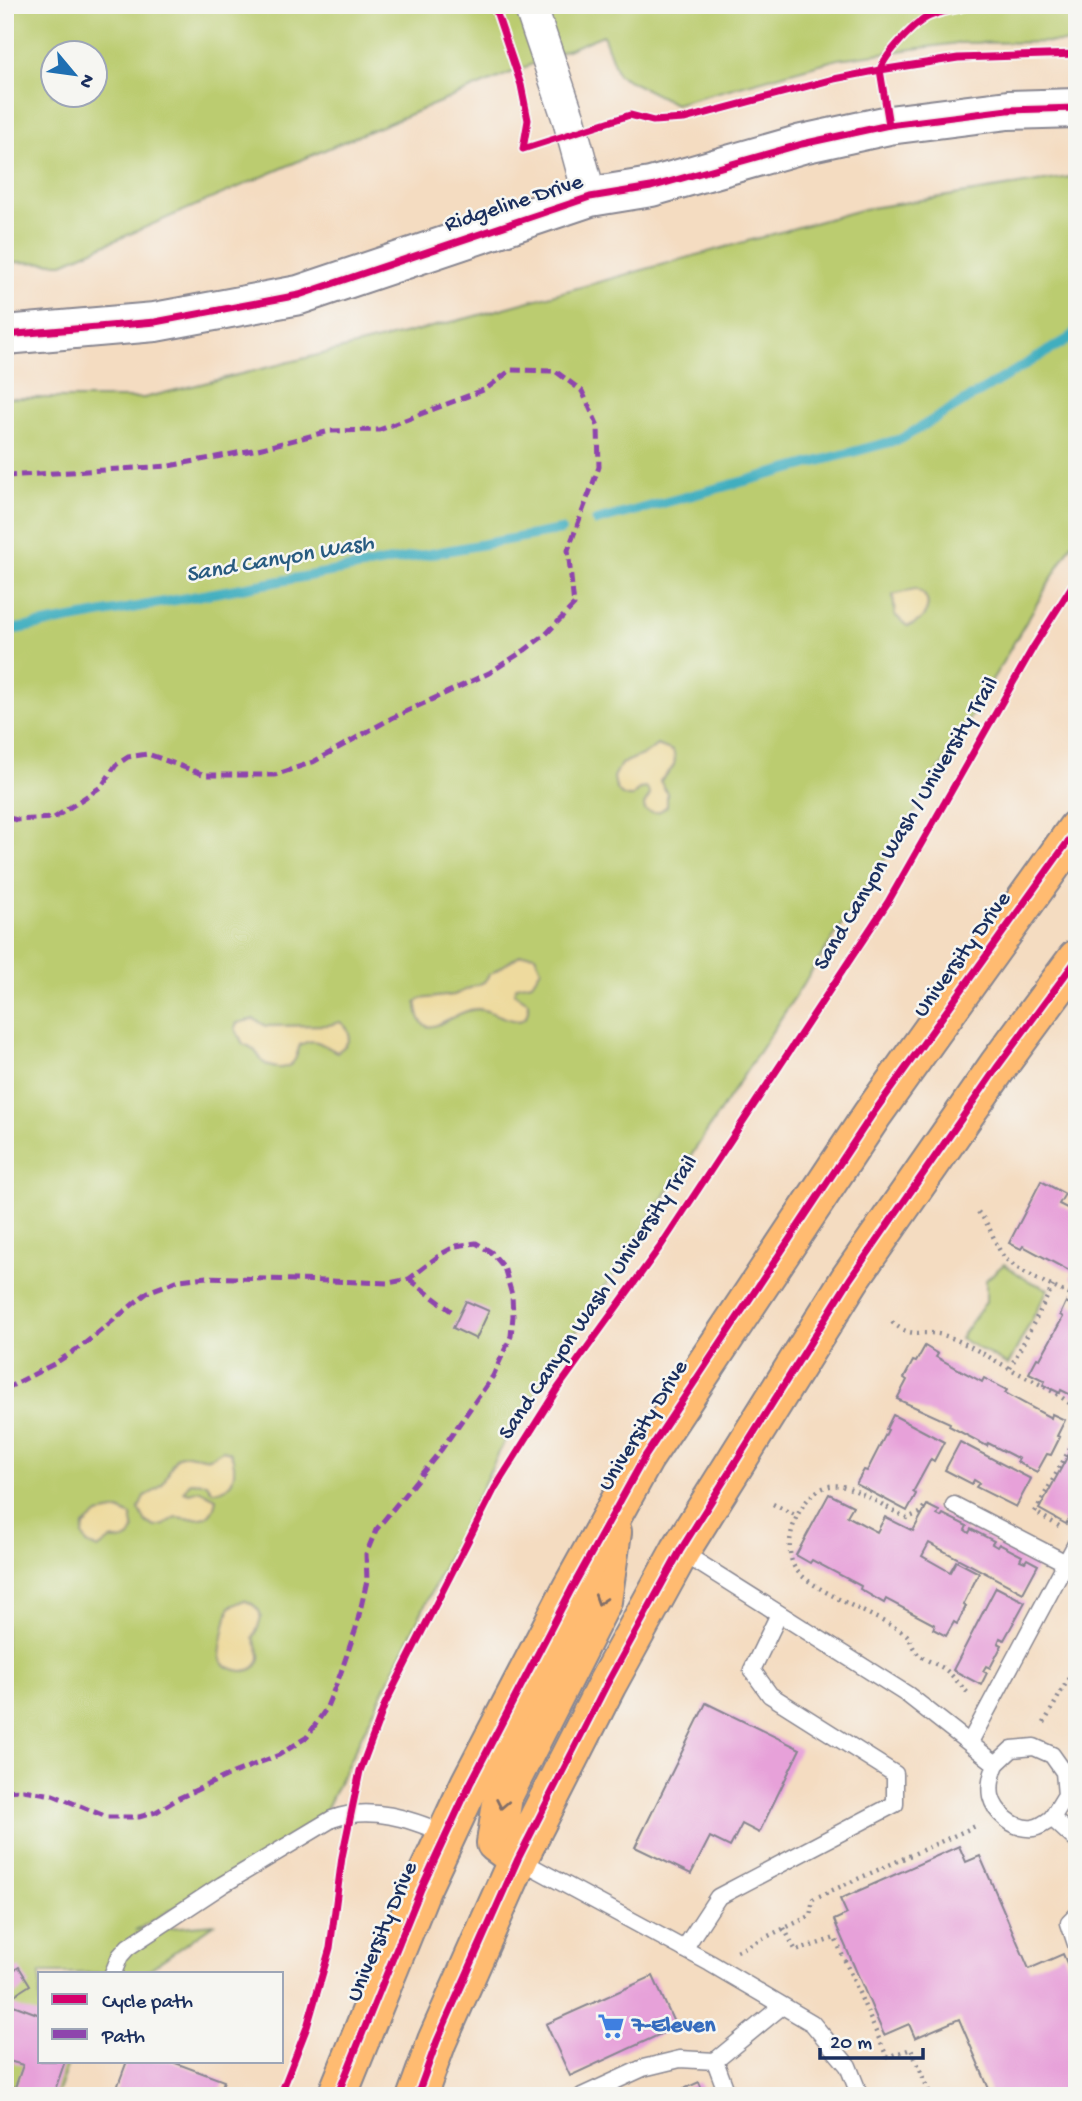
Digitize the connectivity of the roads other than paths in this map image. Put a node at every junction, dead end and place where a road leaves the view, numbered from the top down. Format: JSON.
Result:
{"nodes":[{"id":1,"x":530,"y":5,"type":"edge"},
{"id":2,"x":1077,"y":108,"type":"edge"},
{"id":3,"x":590,"y":197,"type":"junction"},
{"id":4,"x":5,"y":335,"type":"edge"},
{"id":5,"x":1077,"y":829,"type":"edge"},
{"id":6,"x":1077,"y":959,"type":"edge"},
{"id":7,"x":954,"y":1505,"type":"dead end"},
{"id":8,"x":615,"y":1509,"type":"junction"},
{"id":9,"x":1077,"y":1542,"type":"edge"},
{"id":10,"x":680,"y":1551,"type":"junction"},
{"id":11,"x":1066,"y":1563,"type":"junction"},
{"id":12,"x":779,"y":1614,"type":"junction"},
{"id":13,"x":970,"y":1742,"type":"junction"},
{"id":14,"x":996,"y":1764,"type":"junction"},
{"id":15,"x":1052,"y":1818,"type":"junction"},
{"id":16,"x":446,"y":1835,"type":"junction"},
{"id":17,"x":1077,"y":1841,"type":"edge"},
{"id":18,"x":517,"y":1859,"type":"junction"},
{"id":19,"x":1077,"y":1914,"type":"edge"},
{"id":20,"x":1077,"y":1947,"type":"edge"},
{"id":21,"x":684,"y":1949,"type":"junction"},
{"id":22,"x":113,"y":1972,"type":"edge"},
{"id":23,"x":782,"y":2006,"type":"junction"},
{"id":24,"x":715,"y":2062,"type":"junction"},
{"id":25,"x":337,"y":2096,"type":"edge"},
{"id":26,"x":417,"y":2096,"type":"edge"},
{"id":27,"x":582,"y":2096,"type":"edge"},
{"id":28,"x":728,"y":2096,"type":"edge"},
{"id":29,"x":860,"y":2096,"type":"edge"}],
"edges":[{"from":1,"to":3,"type":"street"},
{"from":2,"to":3,"type":"street","name":"Ridgeline Drive"},
{"from":3,"to":4,"type":"street","name":"Ridgeline Drive"},
{"from":5,"to":8,"type":"main road","name":"University Drive"},
{"from":6,"to":10,"type":"main road"},
{"from":7,"to":11,"type":"lane"},
{"from":8,"to":16,"type":"main road","name":"University Drive"},
{"from":8,"to":18,"type":"main road","one_way":true},
{"from":9,"to":11,"type":"lane"},
{"from":10,"to":12,"type":"lane"},
{"from":10,"to":18,"type":"main road"},
{"from":11,"to":13,"type":"lane"},
{"from":12,"to":13,"type":"lane"},
{"from":12,"to":21,"type":"lane"},
{"from":13,"to":14,"type":"lane"},
{"from":14,"to":15,"type":"lane"},
{"from":14,"to":15,"type":"lane"},
{"from":15,"to":17,"type":"lane"},
{"from":16,"to":22,"type":"lane"},
{"from":16,"to":25,"type":"main road","name":"University Drive"},
{"from":18,"to":21,"type":"lane"},
{"from":18,"to":26,"type":"main road"},
{"from":19,"to":20,"type":"lane"},
{"from":21,"to":23,"type":"lane"},
{"from":23,"to":24,"type":"lane"},
{"from":23,"to":29,"type":"lane"},
{"from":24,"to":27,"type":"lane"},
{"from":24,"to":28,"type":"lane"}]}
